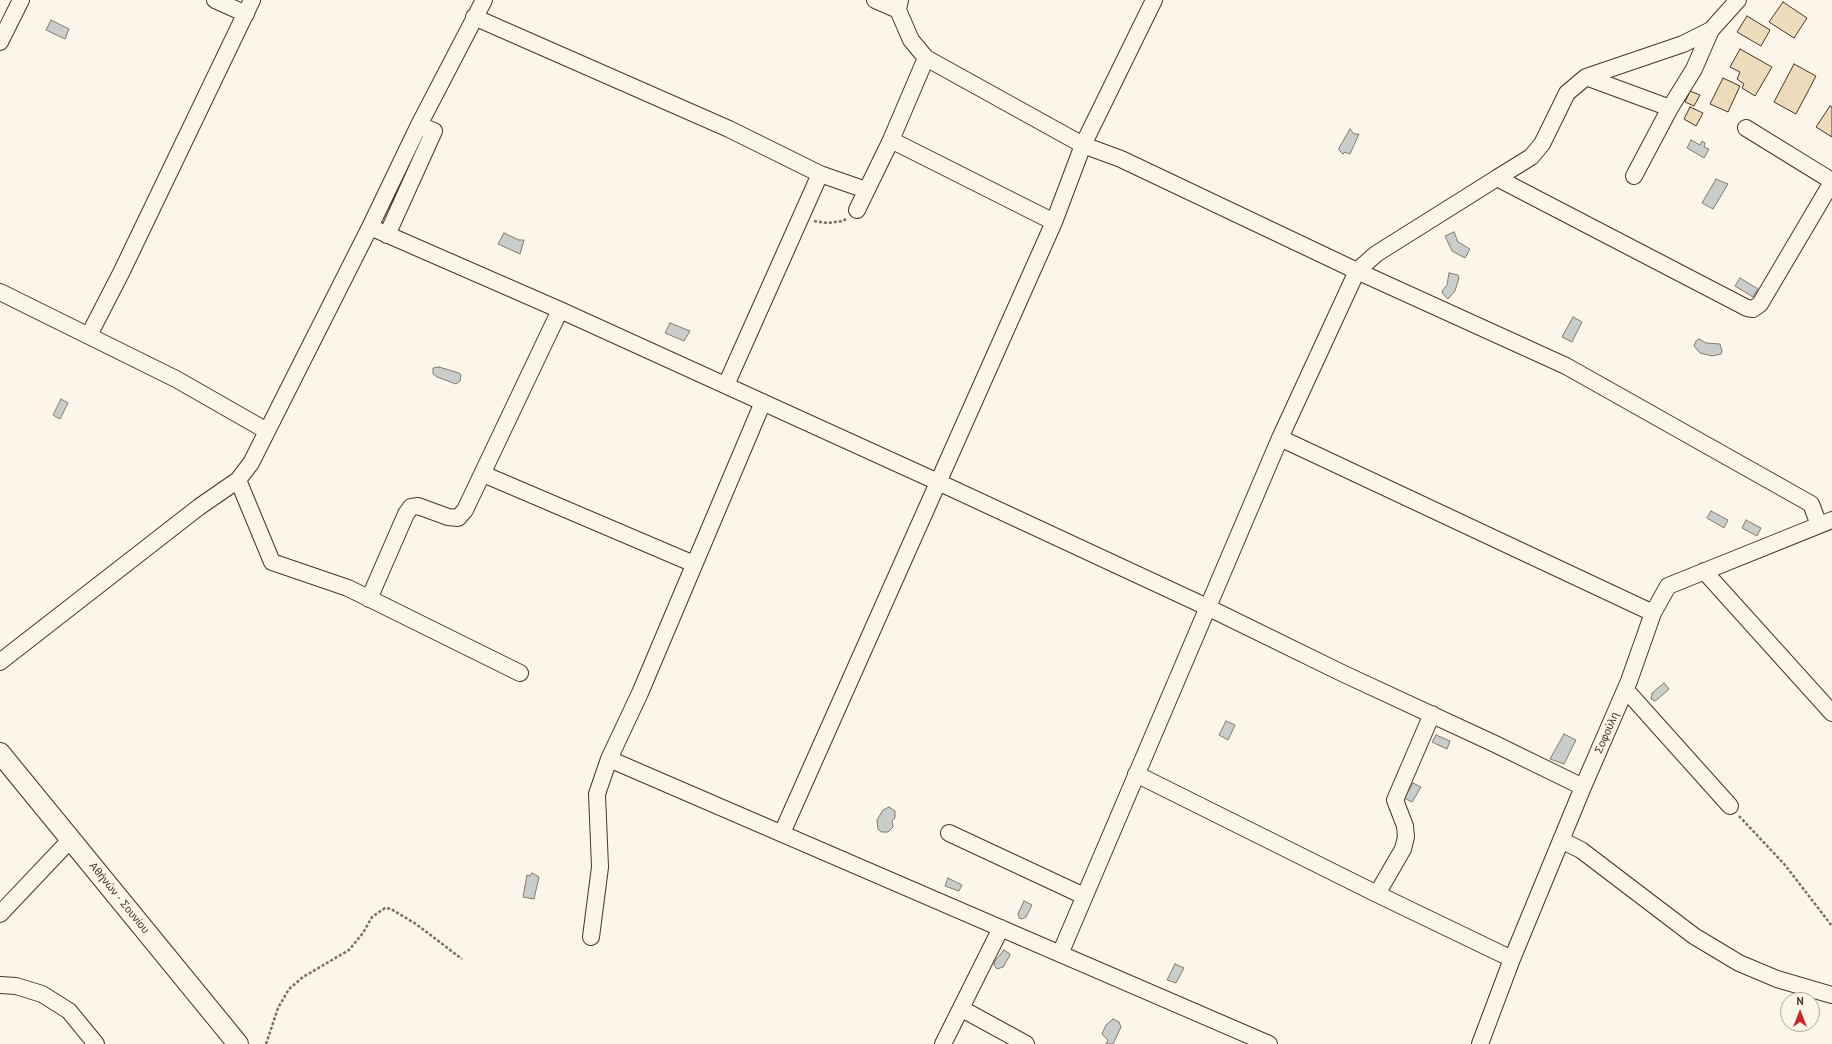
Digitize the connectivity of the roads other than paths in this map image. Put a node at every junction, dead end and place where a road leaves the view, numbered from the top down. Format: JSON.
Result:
{"nodes":[{"id":1,"x":21,"y":0,"type":"edge"},
{"id":2,"x":215,"y":0,"type":"edge"},
{"id":3,"x":484,"y":0,"type":"edge"},
{"id":4,"x":875,"y":0,"type":"edge"},
{"id":5,"x":1154,"y":0,"type":"edge"},
{"id":6,"x":1738,"y":0,"type":"edge"},
{"id":7,"x":899,"y":5,"type":"edge"},
{"id":8,"x":249,"y":7,"type":"edge"},
{"id":9,"x":474,"y":17,"type":"junction"},
{"id":10,"x":1711,"y":30,"type":"junction"},
{"id":11,"x":0,"y":42,"type":"edge"},
{"id":12,"x":926,"y":58,"type":"junction"},
{"id":13,"x":1586,"y":77,"type":"junction"},
{"id":14,"x":1670,"y":108,"type":"junction"},
{"id":15,"x":419,"y":125,"type":"junction"},
{"id":16,"x":1746,"y":128,"type":"dead end"},
{"id":17,"x":891,"y":140,"type":"junction"},
{"id":18,"x":1083,"y":145,"type":"junction"},
{"id":19,"x":820,"y":174,"type":"junction"},
{"id":20,"x":1634,"y":176,"type":"dead end"},
{"id":21,"x":1497,"y":178,"type":"junction"},
{"id":22,"x":1832,"y":182,"type":"edge"},
{"id":23,"x":866,"y":190,"type":"junction"},
{"id":24,"x":857,"y":210,"type":"road end"},
{"id":25,"x":1054,"y":222,"type":"junction"},
{"id":26,"x":370,"y":227,"type":"junction"},
{"id":27,"x":387,"y":235,"type":"junction"},
{"id":28,"x":1357,"y":271,"type":"junction"},
{"id":29,"x":0,"y":292,"type":"edge"},
{"id":30,"x":560,"y":310,"type":"junction"},
{"id":31,"x":89,"y":335,"type":"junction"},
{"id":32,"x":726,"y":385,"type":"junction"},
{"id":33,"x":763,"y":402,"type":"junction"},
{"id":34,"x":267,"y":431,"type":"junction"},
{"id":35,"x":1280,"y":438,"type":"junction"},
{"id":36,"x":483,"y":474,"type":"junction"},
{"id":37,"x":238,"y":480,"type":"junction"},
{"id":38,"x":938,"y":482,"type":"junction"},
{"id":39,"x":1826,"y":523,"type":"edge"},
{"id":40,"x":694,"y":564,"type":"junction"},
{"id":41,"x":1704,"y":572,"type":"junction"},
{"id":42,"x":369,"y":599,"type":"junction"},
{"id":43,"x":1207,"y":607,"type":"junction"},
{"id":44,"x":1653,"y":613,"type":"junction"},
{"id":45,"x":3,"y":656,"type":"edge"},
{"id":46,"x":520,"y":673,"type":"dead end"},
{"id":47,"x":1626,"y":690,"type":"junction"},
{"id":48,"x":1832,"y":713,"type":"edge"},
{"id":49,"x":1432,"y":714,"type":"junction"},
{"id":50,"x":0,"y":753,"type":"edge"},
{"id":51,"x":609,"y":759,"type":"junction"},
{"id":52,"x":1136,"y":774,"type":"junction"},
{"id":53,"x":1583,"y":787,"type":"junction"},
{"id":54,"x":1730,"y":806,"type":"road end"},
{"id":55,"x":782,"y":833,"type":"junction"},
{"id":56,"x":949,"y":833,"type":"dead end"},
{"id":57,"x":71,"y":839,"type":"junction"},
{"id":58,"x":1561,"y":840,"type":"junction"},
{"id":59,"x":1377,"y":894,"type":"junction"},
{"id":60,"x":1084,"y":896,"type":"junction"},
{"id":61,"x":0,"y":914,"type":"edge"},
{"id":62,"x":1001,"y":928,"type":"junction"},
{"id":63,"x":591,"y":938,"type":"dead end"},
{"id":64,"x":1060,"y":954,"type":"junction"},
{"id":65,"x":1512,"y":959,"type":"junction"},
{"id":66,"x":0,"y":985,"type":"edge"},
{"id":67,"x":1832,"y":995,"type":"edge"},
{"id":68,"x":962,"y":1009,"type":"junction"},
{"id":69,"x":96,"y":1044,"type":"edge"},
{"id":70,"x":238,"y":1044,"type":"edge"},
{"id":71,"x":943,"y":1044,"type":"edge"},
{"id":72,"x":1026,"y":1044,"type":"edge"},
{"id":73,"x":1269,"y":1044,"type":"edge"},
{"id":74,"x":1480,"y":1044,"type":"edge"}],
"edges":[{"from":1,"to":11,"type":"street"},
{"from":2,"to":8,"type":"street"},
{"from":3,"to":9,"type":"street"},
{"from":4,"to":7,"type":"street"},
{"from":5,"to":18,"type":"street"},
{"from":6,"to":10,"type":"street"},
{"from":7,"to":12,"type":"street"},
{"from":8,"to":31,"type":"street"},
{"from":9,"to":15,"type":"street"},
{"from":9,"to":19,"type":"street"},
{"from":10,"to":13,"type":"street"},
{"from":10,"to":14,"type":"street"},
{"from":12,"to":17,"type":"street"},
{"from":12,"to":18,"type":"street"},
{"from":13,"to":14,"type":"street"},
{"from":13,"to":21,"type":"street"},
{"from":14,"to":20,"type":"street"},
{"from":15,"to":26,"type":"street"},
{"from":15,"to":27,"type":"street"},
{"from":16,"to":22,"type":"street"},
{"from":17,"to":23,"type":"street"},
{"from":17,"to":25,"type":"street"},
{"from":18,"to":25,"type":"street"},
{"from":18,"to":28,"type":"street"},
{"from":19,"to":23,"type":"street"},
{"from":19,"to":32,"type":"street"},
{"from":21,"to":22,"type":"street"},
{"from":21,"to":28,"type":"street"},
{"from":23,"to":24,"type":"street"},
{"from":25,"to":38,"type":"street"},
{"from":26,"to":27,"type":"street"},
{"from":26,"to":34,"type":"street"},
{"from":27,"to":30,"type":"street"},
{"from":28,"to":35,"type":"street"},
{"from":28,"to":39,"type":"street"},
{"from":29,"to":31,"type":"street"},
{"from":30,"to":32,"type":"street"},
{"from":30,"to":36,"type":"street"},
{"from":31,"to":34,"type":"street"},
{"from":32,"to":33,"type":"street"},
{"from":33,"to":38,"type":"street"},
{"from":33,"to":40,"type":"street"},
{"from":34,"to":37,"type":"street"},
{"from":35,"to":43,"type":"street"},
{"from":35,"to":44,"type":"street"},
{"from":36,"to":40,"type":"street"},
{"from":36,"to":42,"type":"street"},
{"from":37,"to":42,"type":"street"},
{"from":37,"to":45,"type":"street"},
{"from":38,"to":43,"type":"street"},
{"from":38,"to":55,"type":"street"},
{"from":39,"to":41,"type":"street","name":"Σοφούλη"},
{"from":40,"to":51,"type":"street"},
{"from":41,"to":44,"type":"street","name":"Σοφούλη"},
{"from":41,"to":48,"type":"street"},
{"from":42,"to":46,"type":"street"},
{"from":43,"to":49,"type":"street"},
{"from":43,"to":52,"type":"street"},
{"from":44,"to":47,"type":"street","name":"Σοφούλη"},
{"from":47,"to":53,"type":"street","name":"Σοφούλη"},
{"from":47,"to":54,"type":"street"},
{"from":49,"to":53,"type":"street"},
{"from":49,"to":59,"type":"street"},
{"from":50,"to":57,"type":"main road","name":"Αθήνών - Σουνίου"},
{"from":51,"to":55,"type":"street"},
{"from":51,"to":63,"type":"street"},
{"from":52,"to":59,"type":"street"},
{"from":52,"to":60,"type":"street"},
{"from":53,"to":58,"type":"street","name":"Σοφούλη"},
{"from":55,"to":62,"type":"street"},
{"from":56,"to":60,"type":"street"},
{"from":57,"to":61,"type":"street"},
{"from":57,"to":70,"type":"main road","name":"Αθήνών - Σουνίου"},
{"from":58,"to":65,"type":"street","name":"Σοφούλη"},
{"from":58,"to":67,"type":"street"},
{"from":59,"to":65,"type":"street"},
{"from":60,"to":64,"type":"street"},
{"from":62,"to":64,"type":"street"},
{"from":62,"to":68,"type":"street"},
{"from":64,"to":73,"type":"street"},
{"from":65,"to":74,"type":"street","name":"Σοφούλη"},
{"from":66,"to":69,"type":"street"},
{"from":68,"to":71,"type":"street"},
{"from":68,"to":72,"type":"street"}]}
